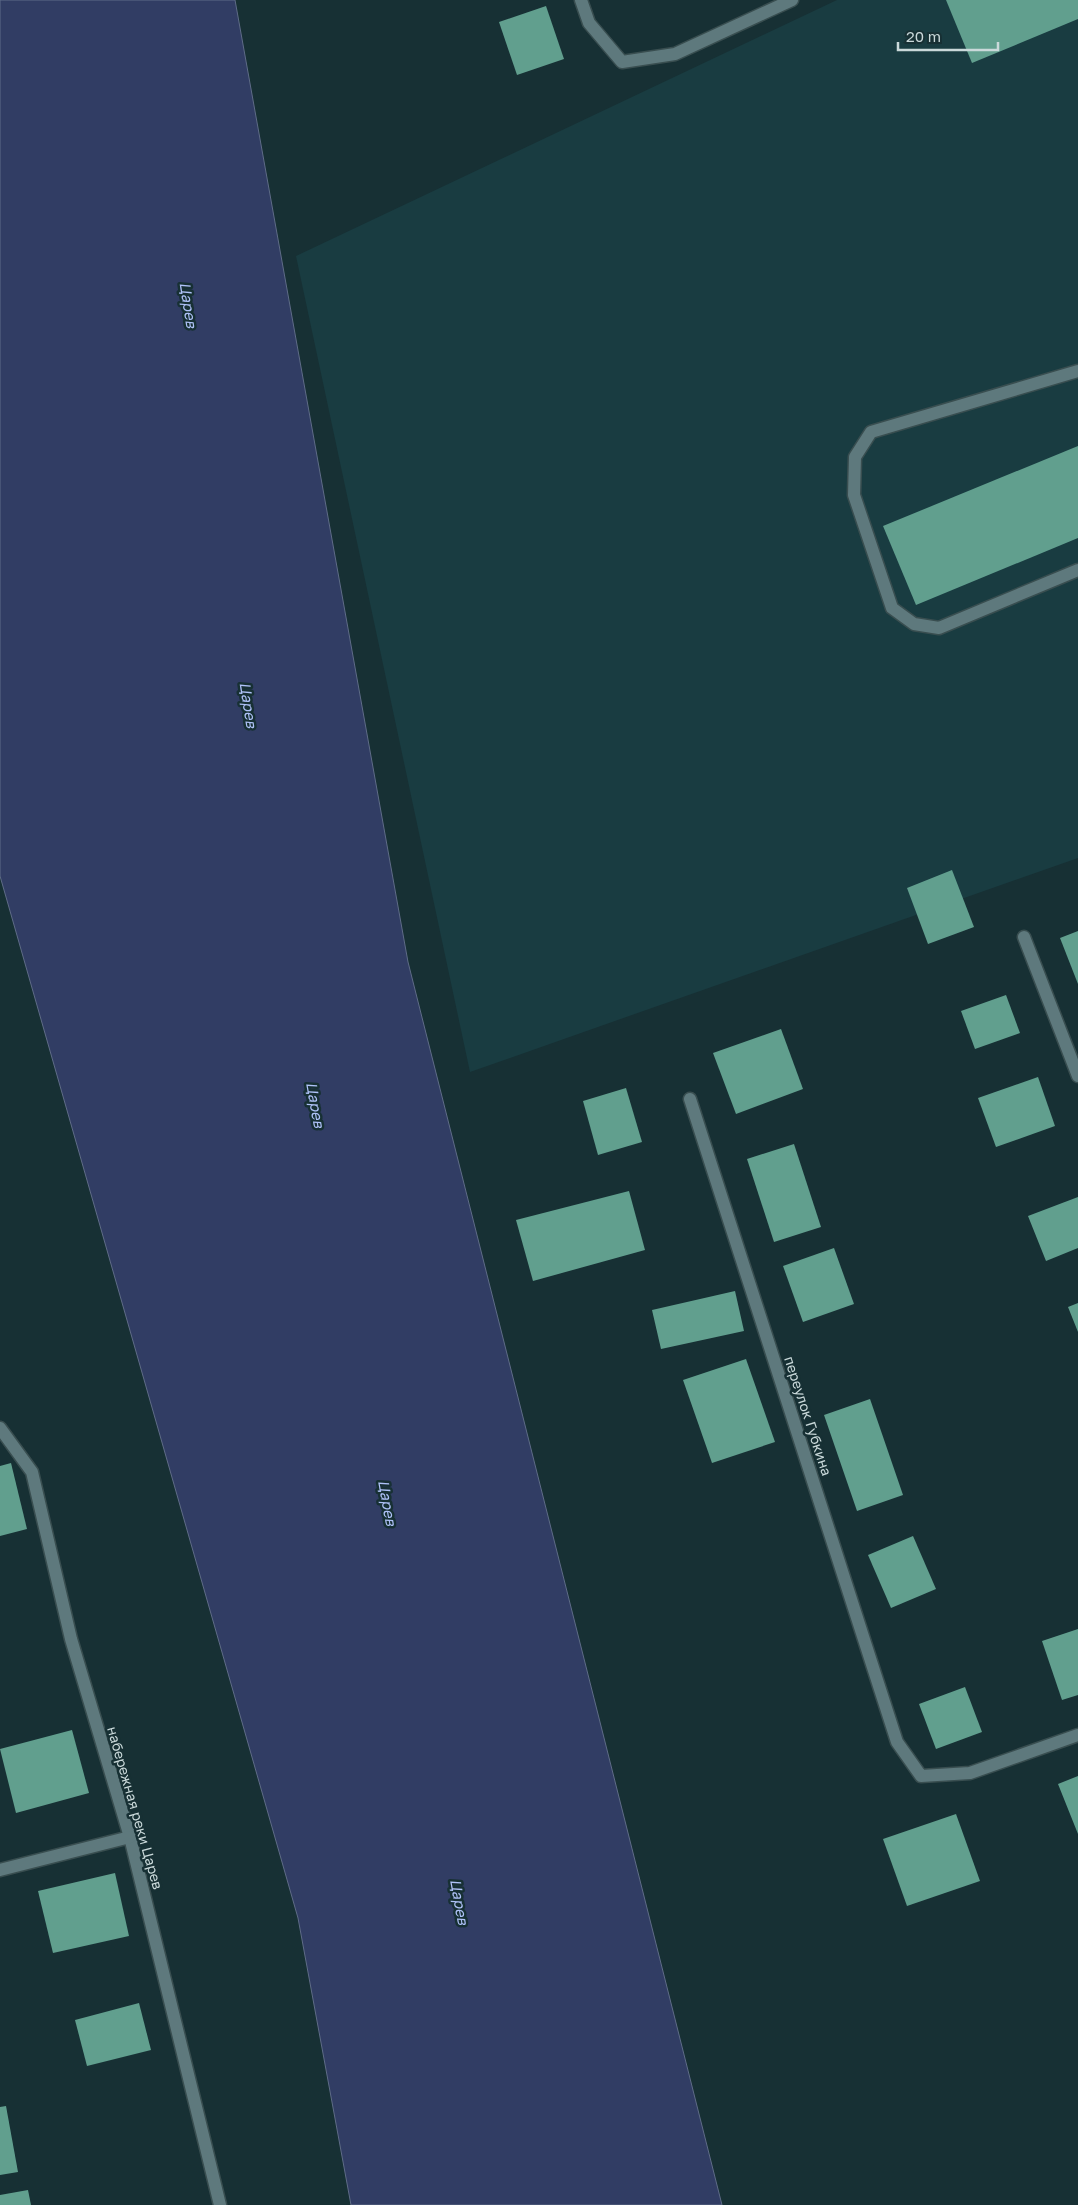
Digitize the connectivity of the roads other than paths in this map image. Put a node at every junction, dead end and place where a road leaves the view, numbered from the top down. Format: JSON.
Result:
{"nodes":[{"id":1,"x":581,"y":0,"type":"edge"},
{"id":2,"x":792,"y":0,"type":"edge"},
{"id":3,"x":1078,"y":371,"type":"edge"},
{"id":4,"x":1078,"y":570,"type":"edge"},
{"id":5,"x":1024,"y":937,"type":"dead end"},
{"id":6,"x":1078,"y":1076,"type":"edge"},
{"id":7,"x":690,"y":1099,"type":"dead end"},
{"id":8,"x":0,"y":1428,"type":"edge"},
{"id":9,"x":1078,"y":1735,"type":"edge"},
{"id":10,"x":130,"y":1837,"type":"junction"},
{"id":11,"x":0,"y":1870,"type":"edge"},
{"id":12,"x":220,"y":2205,"type":"edge"}],
"edges":[{"from":1,"to":2,"type":"street"},
{"from":3,"to":4,"type":"street"},
{"from":5,"to":6,"type":"street"},
{"from":7,"to":9,"type":"street","name":"переулок Губкина"},
{"from":8,"to":10,"type":"street","name":"набережная реки Царев"},
{"from":10,"to":11,"type":"street"},
{"from":10,"to":12,"type":"street","name":"набережная реки Царев"}]}
